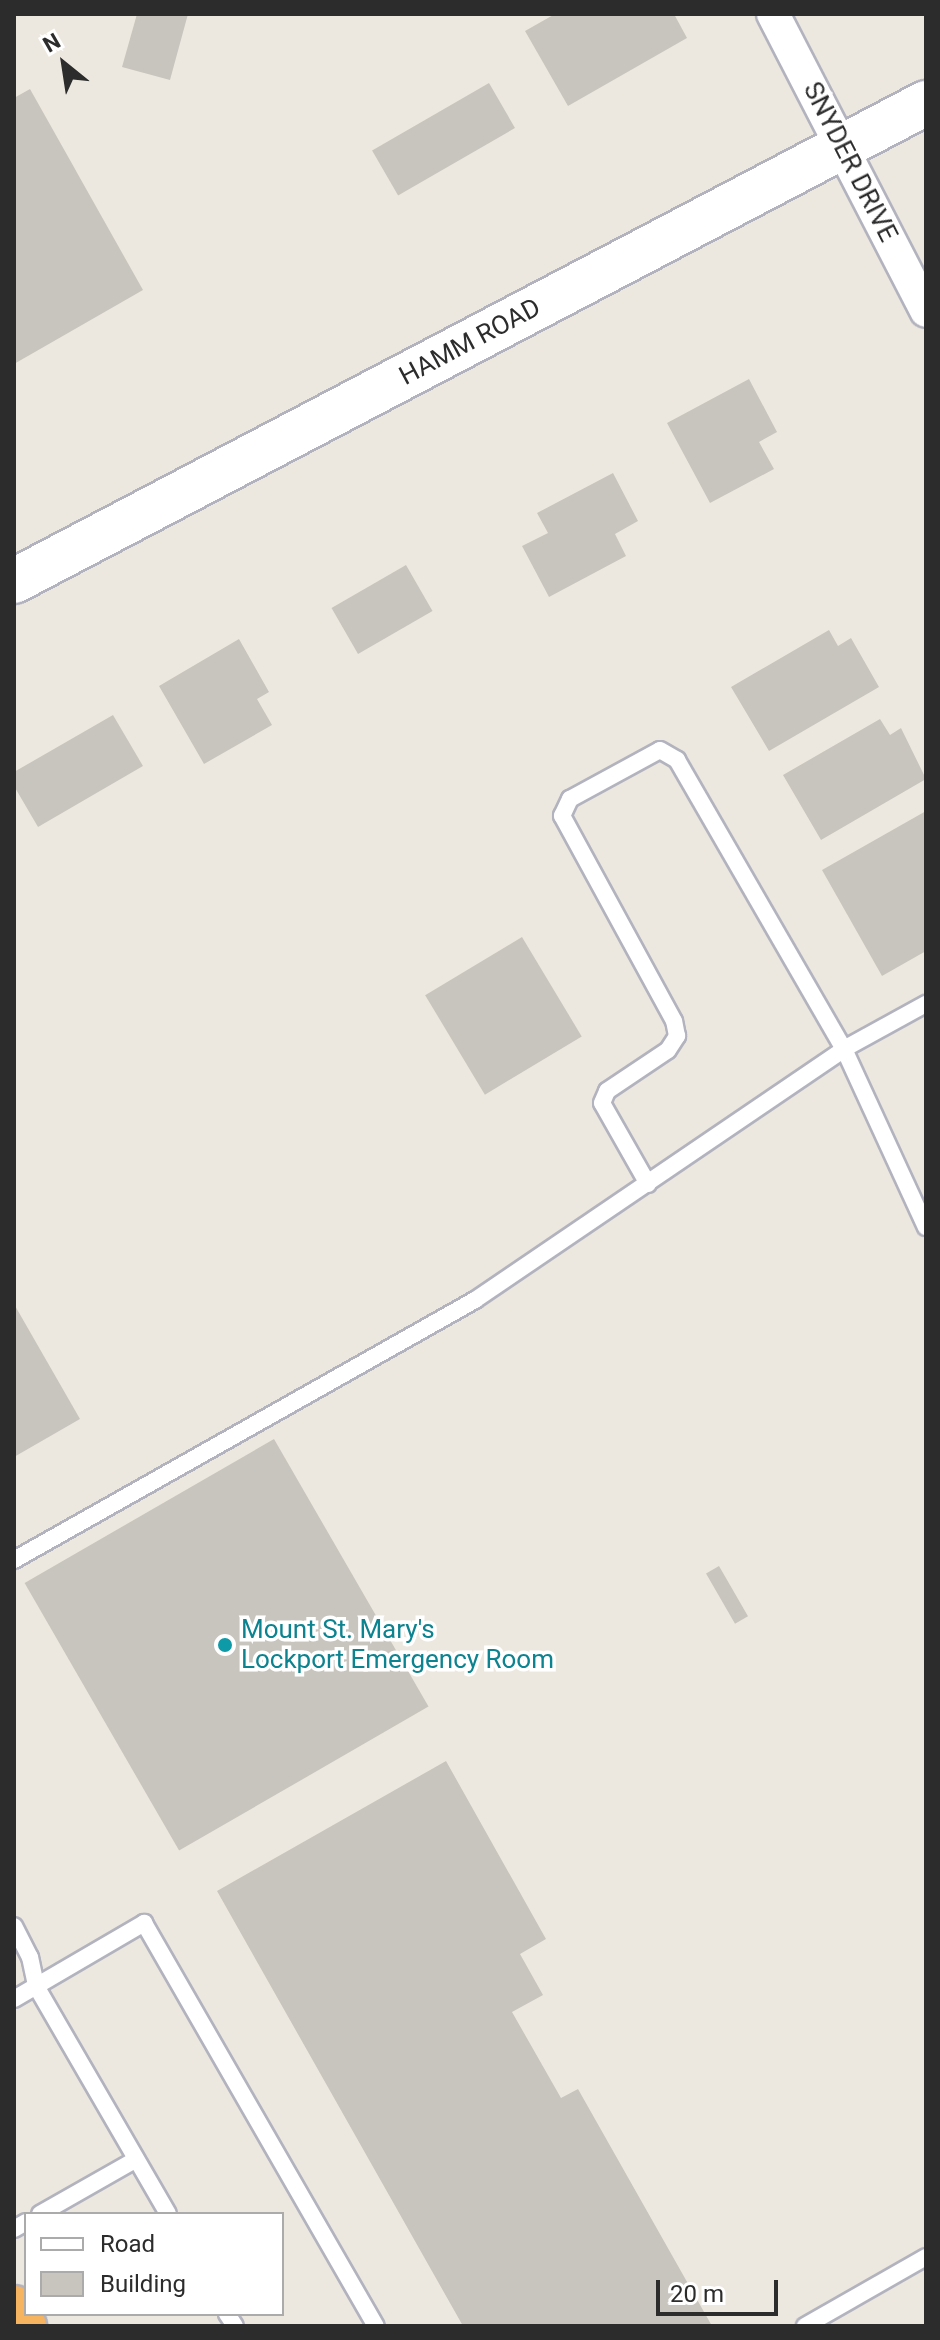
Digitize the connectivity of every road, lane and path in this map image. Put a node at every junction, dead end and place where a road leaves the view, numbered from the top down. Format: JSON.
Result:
{"nodes":[{"id":1,"x":773,"y":14,"type":"edge"},
{"id":2,"x":926,"y":103,"type":"edge"},
{"id":3,"x":844,"y":147,"type":"junction"},
{"id":4,"x":926,"y":311,"type":"edge"},
{"id":5,"x":14,"y":581,"type":"edge"},
{"id":6,"x":926,"y":1004,"type":"edge"},
{"id":7,"x":844,"y":1049,"type":"junction"},
{"id":8,"x":648,"y":1184,"type":"junction"},
{"id":9,"x":926,"y":1227,"type":"edge"},
{"id":10,"x":14,"y":1560,"type":"edge"},
{"id":11,"x":14,"y":1926,"type":"edge"},
{"id":12,"x":36,"y":1986,"type":"junction"},
{"id":13,"x":14,"y":1999,"type":"edge"},
{"id":14,"x":135,"y":2160,"type":"junction"},
{"id":15,"x":44,"y":2212,"type":"edge"},
{"id":16,"x":167,"y":2212,"type":"edge"},
{"id":17,"x":926,"y":2257,"type":"edge"},
{"id":18,"x":14,"y":2308,"type":"edge"},
{"id":19,"x":24,"y":2326,"type":"edge"},
{"id":20,"x":376,"y":2326,"type":"edge"},
{"id":21,"x":805,"y":2326,"type":"edge"}],
"edges":[{"from":1,"to":3,"type":"street","name":"SNYDER DRIVE"},
{"from":2,"to":3,"type":"street","name":"HAMM ROAD"},
{"from":3,"to":4,"type":"street","name":"SNYDER DRIVE"},
{"from":3,"to":5,"type":"street","name":"HAMM ROAD"},
{"from":6,"to":7,"type":"lane"},
{"from":7,"to":8,"type":"lane"},
{"from":7,"to":8,"type":"lane"},
{"from":7,"to":9,"type":"lane"},
{"from":8,"to":10,"type":"lane"},
{"from":11,"to":12,"type":"lane"},
{"from":12,"to":13,"type":"lane"},
{"from":12,"to":14,"type":"lane"},
{"from":12,"to":20,"type":"lane"},
{"from":14,"to":15,"type":"lane"},
{"from":14,"to":16,"type":"lane"},
{"from":17,"to":21,"type":"lane"},
{"from":18,"to":19,"type":"highway"}]}
